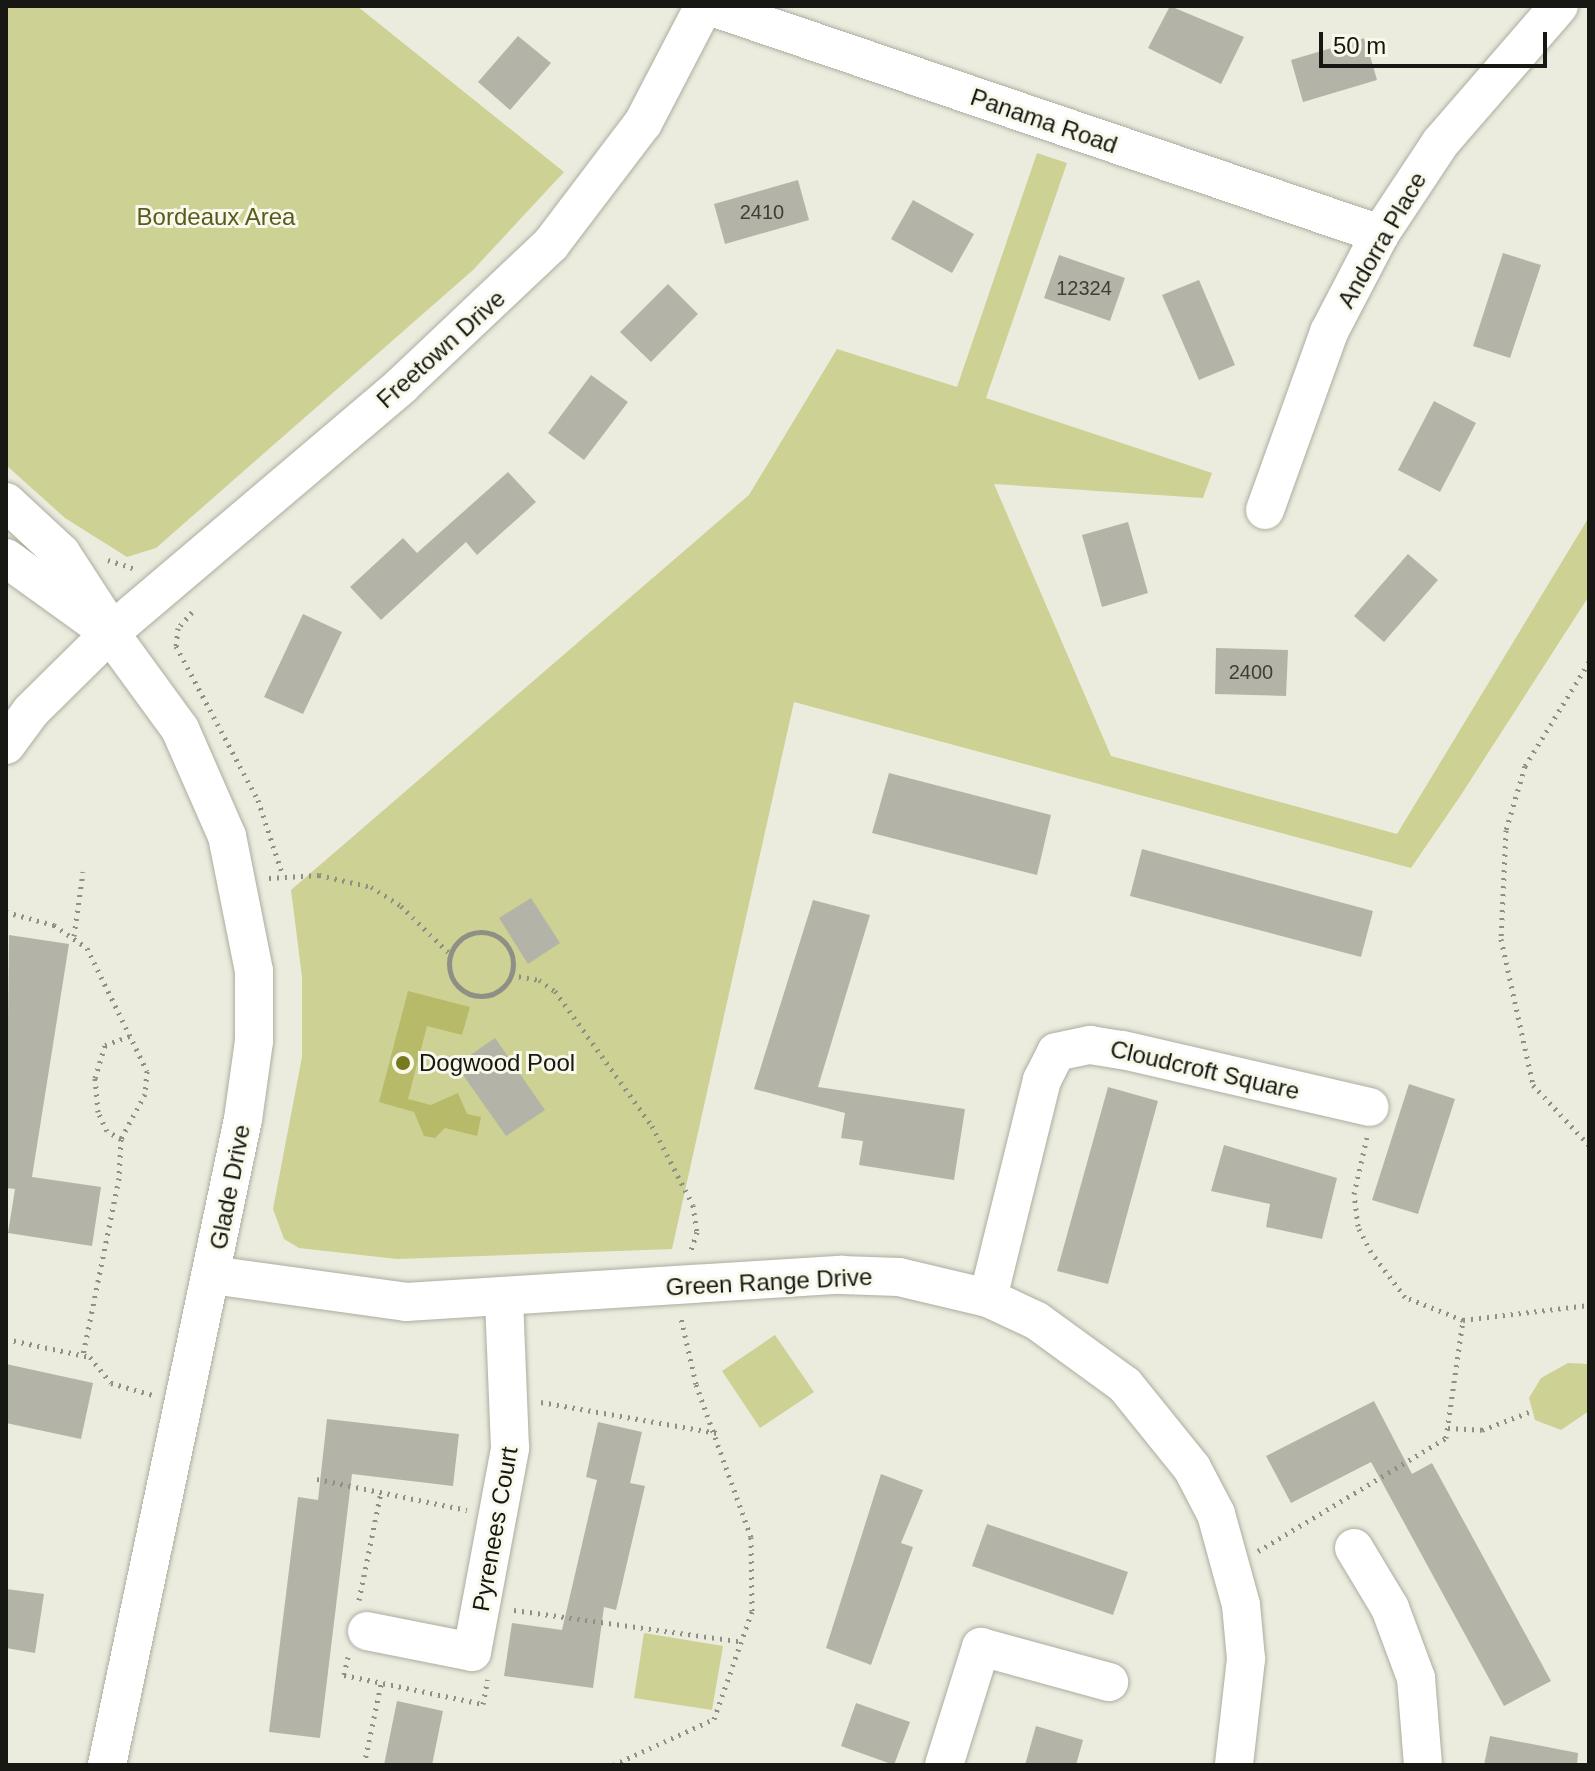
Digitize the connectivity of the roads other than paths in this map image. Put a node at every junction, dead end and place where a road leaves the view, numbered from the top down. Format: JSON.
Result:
{"nodes":[{"id":1,"x":707,"y":6,"type":"edge"},
{"id":2,"x":1559,"y":6,"type":"edge"},
{"id":3,"x":1380,"y":234,"type":"junction"},
{"id":4,"x":6,"y":502,"type":"edge"},
{"id":5,"x":1265,"y":510,"type":"dead end"},
{"id":6,"x":6,"y":558,"type":"edge"},
{"id":7,"x":110,"y":633,"type":"junction"},
{"id":8,"x":6,"y":745,"type":"edge"},
{"id":9,"x":1369,"y":1107,"type":"road end"},
{"id":10,"x":212,"y":1275,"type":"junction"},
{"id":11,"x":504,"y":1298,"type":"junction"},
{"id":12,"x":988,"y":1298,"type":"junction"},
{"id":13,"x":1354,"y":1548,"type":"dead end"},
{"id":14,"x":367,"y":1631,"type":"dead end"},
{"id":15,"x":1109,"y":1682,"type":"dead end"},
{"id":16,"x":107,"y":1765,"type":"edge"},
{"id":17,"x":944,"y":1765,"type":"edge"},
{"id":18,"x":1234,"y":1765,"type":"edge"},
{"id":19,"x":1423,"y":1765,"type":"edge"}],
"edges":[{"from":1,"to":3,"type":"street","name":"Panama Road"},
{"from":1,"to":7,"type":"street","name":"Freetown Drive"},
{"from":2,"to":3,"type":"street","name":"Andorra Place"},
{"from":3,"to":5,"type":"street","name":"Andorra Place"},
{"from":4,"to":7,"type":"street","name":"Glade Drive"},
{"from":6,"to":7,"type":"street","name":"Glade Drive"},
{"from":7,"to":8,"type":"street","name":"Freetown Drive"},
{"from":7,"to":10,"type":"street","name":"Glade Drive"},
{"from":9,"to":12,"type":"street","name":"Cloudcroft Square"},
{"from":10,"to":11,"type":"street","name":"Green Range Drive"},
{"from":10,"to":16,"type":"street","name":"Glade Drive"},
{"from":11,"to":12,"type":"street","name":"Green Range Drive"},
{"from":11,"to":14,"type":"street","name":"Pyrenees Court"},
{"from":12,"to":18,"type":"street","name":"Green Range Drive"},
{"from":13,"to":19,"type":"street"},
{"from":15,"to":17,"type":"street"}]}
